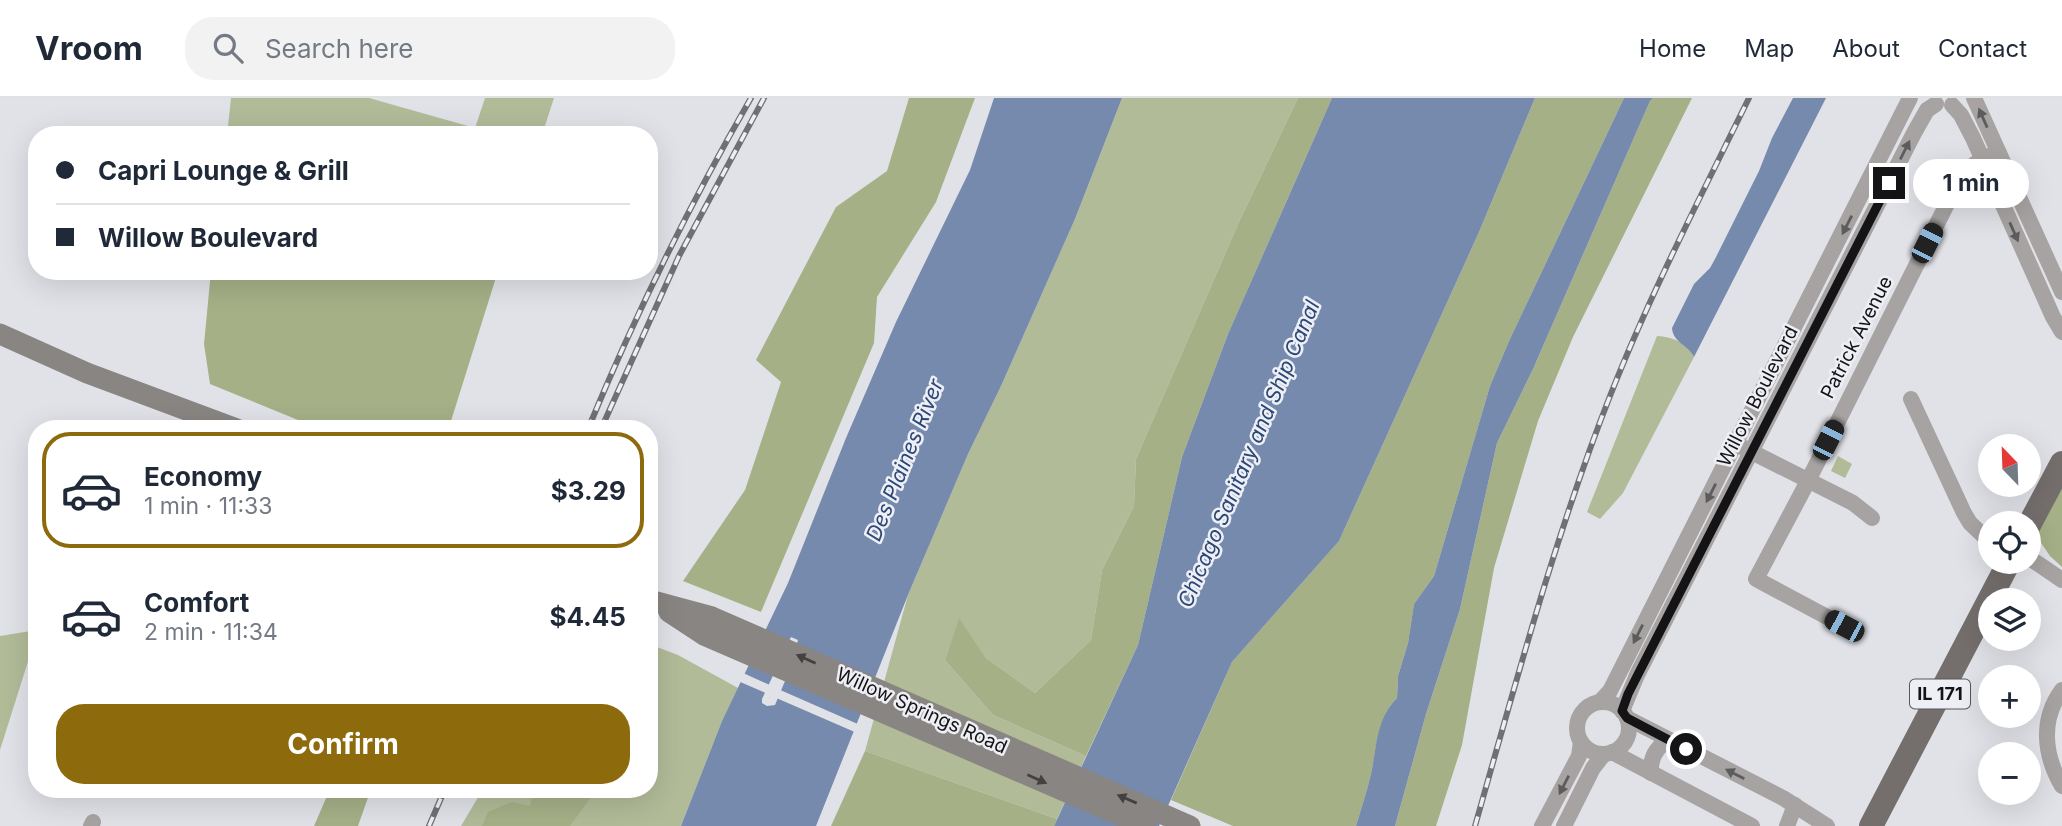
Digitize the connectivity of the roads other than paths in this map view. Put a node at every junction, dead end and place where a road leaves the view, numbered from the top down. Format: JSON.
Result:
{"nodes":[{"id":1,"x":1910,"y":98,"type":"edge"},
{"id":2,"x":1975,"y":98,"type":"edge"},
{"id":3,"x":1944,"y":101,"type":"edge"},
{"id":4,"x":1998,"y":152,"type":"junction"},
{"id":5,"x":1982,"y":159,"type":"junction"},
{"id":6,"x":2062,"y":292,"type":"edge"},
{"id":7,"x":2062,"y":332,"type":"edge"},
{"id":8,"x":0,"y":334,"type":"edge"},
{"id":9,"x":1911,"y":399,"type":"dead end"},
{"id":10,"x":213,"y":420,"type":"edge"},
{"id":11,"x":1735,"y":444,"type":"junction"},
{"id":12,"x":1752,"y":452,"type":"junction"},
{"id":13,"x":2062,"y":463,"type":"edge"},
{"id":14,"x":1808,"y":481,"type":"junction"},
{"id":15,"x":2036,"y":511,"type":"edge"},
{"id":16,"x":1872,"y":518,"type":"dead end"},
{"id":17,"x":1978,"y":531,"type":"edge"},
{"id":18,"x":2041,"y":566,"type":"edge"},
{"id":19,"x":2003,"y":574,"type":"edge"},
{"id":20,"x":2062,"y":580,"type":"edge"},
{"id":21,"x":658,"y":603,"type":"edge"},
{"id":22,"x":708,"y":626,"type":"junction"},
{"id":23,"x":1844,"y":626,"type":"dead end"},
{"id":24,"x":2062,"y":690,"type":"edge"},
{"id":25,"x":1600,"y":702,"type":"junction"},
{"id":26,"x":1624,"y":714,"type":"junction"},
{"id":27,"x":1669,"y":740,"type":"junction"},
{"id":28,"x":1581,"y":742,"type":"junction"},
{"id":29,"x":1608,"y":753,"type":"junction"},
{"id":30,"x":1651,"y":773,"type":"junction"},
{"id":31,"x":2062,"y":786,"type":"edge"},
{"id":32,"x":1795,"y":805,"type":"junction"},
{"id":33,"x":1145,"y":826,"type":"edge"},
{"id":34,"x":1190,"y":826,"type":"edge"},
{"id":35,"x":1542,"y":826,"type":"edge"},
{"id":36,"x":1564,"y":826,"type":"edge"},
{"id":37,"x":1752,"y":826,"type":"edge"},
{"id":38,"x":1787,"y":826,"type":"edge"},
{"id":39,"x":1828,"y":826,"type":"edge"},
{"id":40,"x":1871,"y":826,"type":"edge"}],
"edges":[{"from":1,"to":11,"type":"street","name":"Willow Boulevard","one_way":true},
{"from":4,"to":2,"type":"street","one_way":true},
{"from":3,"to":5,"type":"street","name":"Willow Boulevard"},
{"from":12,"to":3,"type":"street","name":"Willow Boulevard","one_way":true},
{"from":4,"to":5,"type":"street","name":"Patrick Avenue"},
{"from":4,"to":6,"type":"street"},
{"from":5,"to":7,"type":"street","name":"Willow Boulevard","one_way":true},
{"from":5,"to":14,"type":"street","name":"Patrick Avenue"},
{"from":8,"to":10,"type":"main road"},
{"from":9,"to":17,"type":"street"},
{"from":11,"to":12,"type":"street"},
{"from":11,"to":25,"type":"street","name":"Willow Boulevard","one_way":true},
{"from":12,"to":14,"type":"street"},
{"from":12,"to":26,"type":"street","name":"Willow Boulevard"},
{"from":13,"to":15,"type":"main road"},
{"from":14,"to":16,"type":"street"},
{"from":14,"to":23,"type":"street","name":"Patrick Avenue"},
{"from":18,"to":20,"type":"street"},
{"from":19,"to":40,"type":"main road","number":"IL 171"},
{"from":21,"to":22,"type":"main road","name":"Willow Springs Road"},
{"from":22,"to":33,"type":"main road","name":"Willow Springs Road","one_way":true},
{"from":34,"to":22,"type":"main road","name":"Willow Springs Road","one_way":true},
{"from":24,"to":31,"type":"street"},
{"from":25,"to":26,"type":"street"},
{"from":25,"to":28,"type":"street"},
{"from":26,"to":27,"type":"street"},
{"from":26,"to":29,"type":"street"},
{"from":27,"to":30,"type":"street"},
{"from":32,"to":27,"type":"street","one_way":true},
{"from":28,"to":29,"type":"street"},
{"from":28,"to":35,"type":"street","one_way":true},
{"from":29,"to":30,"type":"street"},
{"from":29,"to":36,"type":"street"},
{"from":30,"to":37,"type":"street"},
{"from":32,"to":38,"type":"street"},
{"from":32,"to":39,"type":"street"}]}
